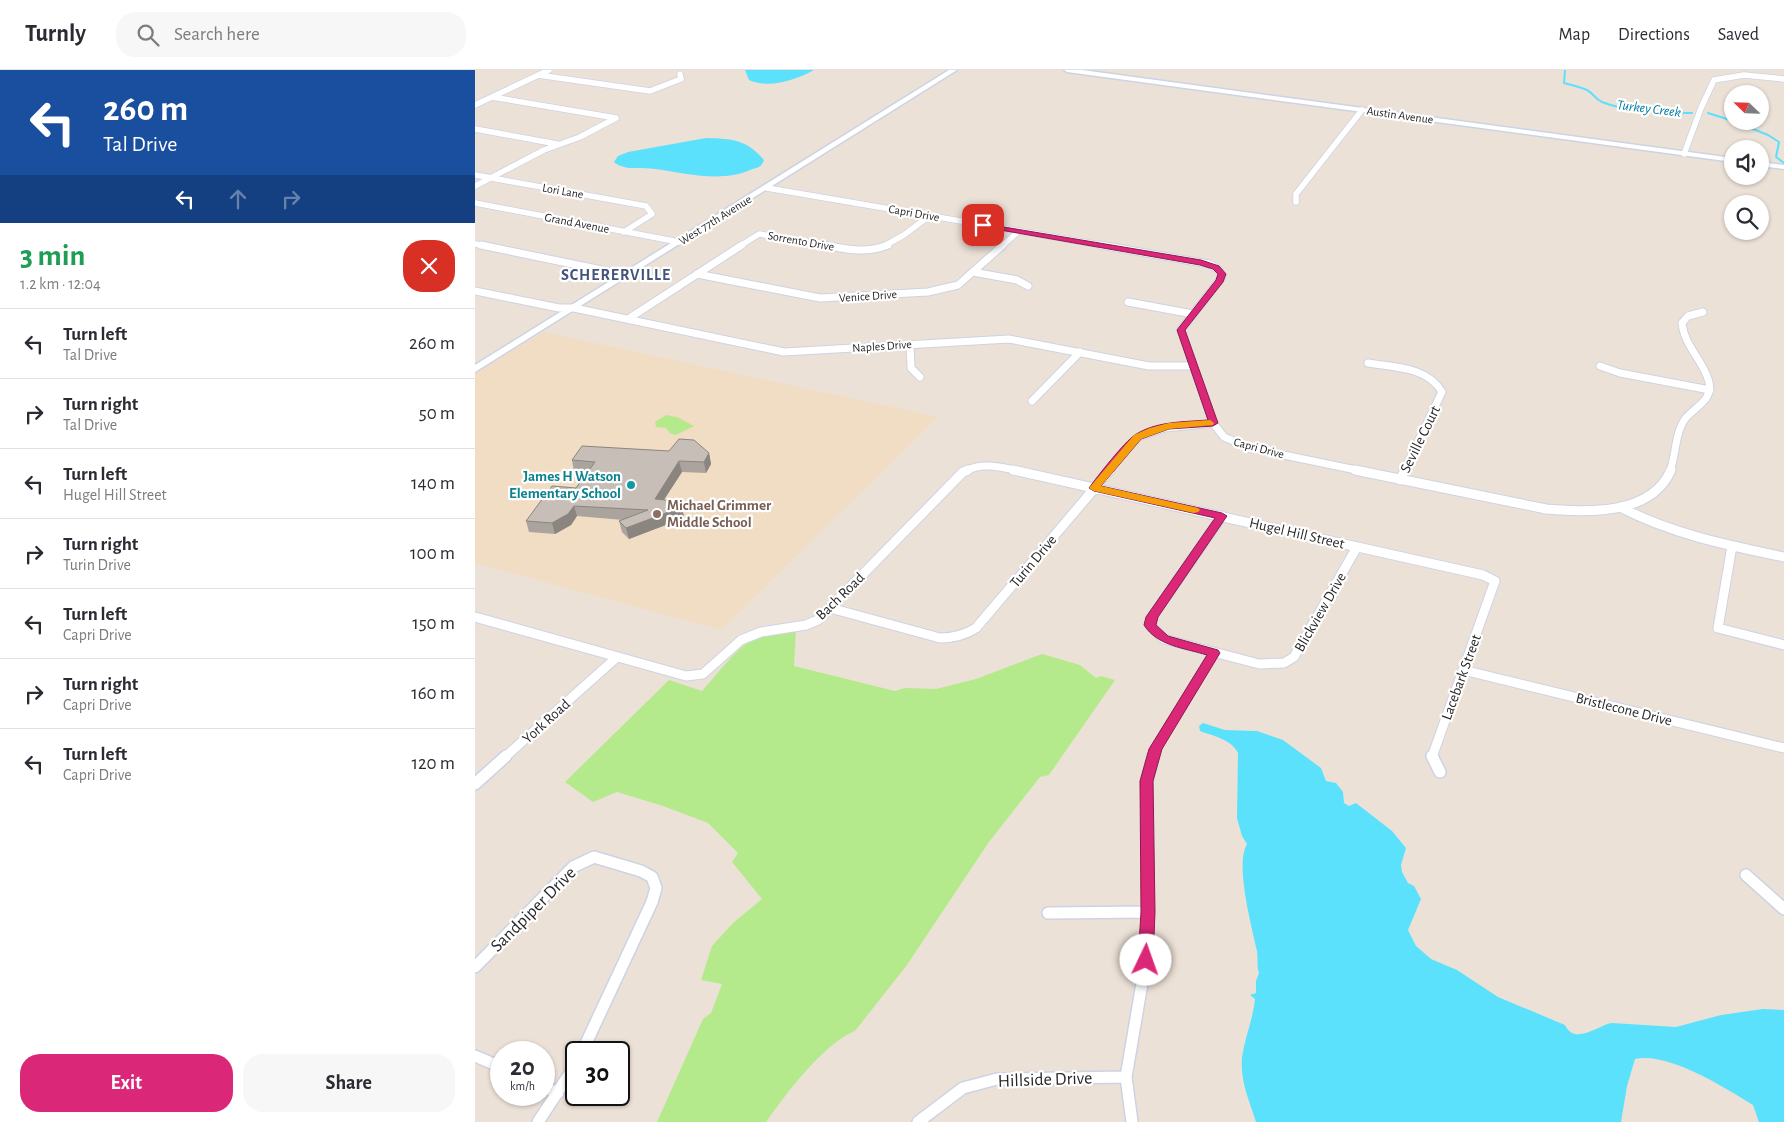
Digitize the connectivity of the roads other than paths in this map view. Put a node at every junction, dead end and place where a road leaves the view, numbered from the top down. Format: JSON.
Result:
{"nodes":[{"id":1,"x":549,"y":70,"type":"edge"},
{"id":2,"x":954,"y":70,"type":"edge"},
{"id":3,"x":1067,"y":70,"type":"edge"},
{"id":4,"x":680,"y":74,"type":"dead end"},
{"id":5,"x":538,"y":75,"type":"junction"},
{"id":6,"x":1784,"y":78,"type":"edge"},
{"id":7,"x":492,"y":97,"type":"junction"},
{"id":8,"x":475,"y":105,"type":"edge"},
{"id":9,"x":1362,"y":110,"type":"junction"},
{"id":10,"x":475,"y":129,"type":"edge"},
{"id":11,"x":560,"y":144,"type":"junction"},
{"id":12,"x":1684,"y":154,"type":"junction"},
{"id":13,"x":1724,"y":159,"type":"edge"},
{"id":14,"x":1769,"y":166,"type":"edge"},
{"id":15,"x":1784,"y":168,"type":"edge"},
{"id":16,"x":475,"y":175,"type":"edge"},
{"id":17,"x":490,"y":178,"type":"junction"},
{"id":18,"x":475,"y":186,"type":"edge"},
{"id":19,"x":767,"y":188,"type":"junction"},
{"id":20,"x":1296,"y":202,"type":"dead end"},
{"id":21,"x":475,"y":203,"type":"edge"},
{"id":22,"x":929,"y":216,"type":"junction"},
{"id":23,"x":1019,"y":231,"type":"junction"},
{"id":24,"x":624,"y":232,"type":"junction"},
{"id":25,"x":679,"y":242,"type":"junction"},
{"id":26,"x":475,"y":244,"type":"edge"},
{"id":27,"x":973,"y":272,"type":"junction"},
{"id":28,"x":697,"y":274,"type":"junction"},
{"id":29,"x":626,"y":275,"type":"junction"},
{"id":30,"x":1028,"y":286,"type":"dead end"},
{"id":31,"x":475,"y":291,"type":"edge"},
{"id":32,"x":1128,"y":302,"type":"dead end"},
{"id":33,"x":574,"y":308,"type":"junction"},
{"id":34,"x":1703,"y":312,"type":"dead end"},
{"id":35,"x":1193,"y":314,"type":"junction"},
{"id":36,"x":628,"y":320,"type":"junction"},
{"id":37,"x":910,"y":345,"type":"junction"},
{"id":38,"x":1080,"y":352,"type":"junction"},
{"id":39,"x":1368,"y":363,"type":"dead end"},
{"id":40,"x":1193,"y":366,"type":"junction"},
{"id":41,"x":1600,"y":366,"type":"dead end"},
{"id":42,"x":475,"y":369,"type":"edge"},
{"id":43,"x":920,"y":377,"type":"dead end"},
{"id":44,"x":1710,"y":390,"type":"junction"},
{"id":45,"x":1032,"y":401,"type":"dead end"},
{"id":46,"x":1213,"y":423,"type":"junction"},
{"id":47,"x":981,"y":465,"type":"joint"},
{"id":48,"x":1400,"y":480,"type":"junction"},
{"id":49,"x":1094,"y":488,"type":"junction"},
{"id":50,"x":1620,"y":507,"type":"junction"},
{"id":51,"x":1222,"y":516,"type":"junction"},
{"id":52,"x":1732,"y":546,"type":"junction"},
{"id":53,"x":1357,"y":547,"type":"junction"},
{"id":54,"x":1784,"y":556,"type":"edge"},
{"id":55,"x":1495,"y":581,"type":"joint"},
{"id":56,"x":830,"y":608,"type":"junction"},
{"id":57,"x":475,"y":617,"type":"edge"},
{"id":58,"x":1784,"y":645,"type":"edge"},
{"id":59,"x":1214,"y":653,"type":"junction"},
{"id":60,"x":616,"y":658,"type":"junction"},
{"id":61,"x":1463,"y":670,"type":"junction"},
{"id":62,"x":1784,"y":748,"type":"edge"},
{"id":63,"x":1440,"y":772,"type":"dead end"},
{"id":64,"x":475,"y":784,"type":"edge"},
{"id":65,"x":1746,"y":875,"type":"dead end"},
{"id":66,"x":1784,"y":909,"type":"edge"},
{"id":67,"x":1148,"y":912,"type":"junction"},
{"id":68,"x":1048,"y":913,"type":"dead end"},
{"id":69,"x":475,"y":967,"type":"edge"},
{"id":70,"x":587,"y":1041,"type":"edge"},
{"id":71,"x":475,"y":1056,"type":"edge"},
{"id":72,"x":490,"y":1062,"type":"edge"},
{"id":73,"x":1126,"y":1077,"type":"junction"},
{"id":74,"x":565,"y":1082,"type":"edge"},
{"id":75,"x":555,"y":1092,"type":"edge"},
{"id":76,"x":558,"y":1093,"type":"junction"},
{"id":77,"x":538,"y":1122,"type":"edge"},
{"id":78,"x":918,"y":1122,"type":"edge"},
{"id":79,"x":1131,"y":1122,"type":"edge"}],
"edges":[{"from":1,"to":5,"type":"street"},
{"from":2,"to":19,"type":"street","name":"West 77th Avenue"},
{"from":3,"to":9,"type":"street","name":"Austin Avenue"},
{"from":4,"to":5,"type":"street"},
{"from":5,"to":7,"type":"street"},
{"from":6,"to":12,"type":"street"},
{"from":7,"to":8,"type":"street"},
{"from":7,"to":11,"type":"street"},
{"from":9,"to":12,"type":"street","name":"Austin Avenue"},
{"from":9,"to":20,"type":"street"},
{"from":10,"to":11,"type":"street"},
{"from":11,"to":17,"type":"street"},
{"from":12,"to":13,"type":"street","name":"Austin Avenue"},
{"from":14,"to":15,"type":"street"},
{"from":16,"to":17,"type":"street","name":"Lori Lane"},
{"from":17,"to":18,"type":"street"},
{"from":17,"to":24,"type":"street","name":"Lori Lane"},
{"from":19,"to":22,"type":"street","name":"Capri Drive"},
{"from":19,"to":25,"type":"street","name":"West 77th Avenue"},
{"from":21,"to":24,"type":"street","name":"Grand Avenue"},
{"from":22,"to":23,"type":"street","name":"Capri Drive"},
{"from":22,"to":28,"type":"street","name":"Sorrento Drive"},
{"from":23,"to":27,"type":"street","name":"Venice Drive"},
{"from":23,"to":35,"type":"street","name":"Capri Drive"},
{"from":24,"to":25,"type":"street","name":"Grand Avenue"},
{"from":25,"to":29,"type":"street","name":"West 77th Avenue"},
{"from":26,"to":29,"type":"street"},
{"from":27,"to":28,"type":"street","name":"Venice Drive"},
{"from":27,"to":30,"type":"street"},
{"from":28,"to":36,"type":"street","name":"Sorrento Drive"},
{"from":29,"to":33,"type":"street","name":"West 77th Avenue"},
{"from":31,"to":33,"type":"street"},
{"from":32,"to":35,"type":"street"},
{"from":33,"to":36,"type":"street","name":"Naples Drive"},
{"from":33,"to":42,"type":"street","name":"West 77th Avenue"},
{"from":34,"to":44,"type":"street"},
{"from":35,"to":40,"type":"street","name":"Capri Drive"},
{"from":36,"to":37,"type":"street","name":"Naples Drive"},
{"from":37,"to":38,"type":"street","name":"Naples Drive"},
{"from":37,"to":43,"type":"street"},
{"from":38,"to":40,"type":"street","name":"Naples Drive"},
{"from":38,"to":45,"type":"street"},
{"from":39,"to":48,"type":"street","name":"Seville Court"},
{"from":40,"to":46,"type":"street","name":"Capri Drive"},
{"from":41,"to":44,"type":"street"},
{"from":44,"to":50,"type":"street","name":"Capri Drive"},
{"from":46,"to":48,"type":"street","name":"Capri Drive"},
{"from":46,"to":49,"type":"street","name":"Turin Drive"},
{"from":47,"to":49,"type":"street","name":"Hugel Hill Street"},
{"from":47,"to":56,"type":"street","name":"Bach Road"},
{"from":48,"to":50,"type":"street","name":"Capri Drive"},
{"from":49,"to":51,"type":"street","name":"Hugel Hill Street"},
{"from":49,"to":56,"type":"street","name":"Turin Drive"},
{"from":50,"to":52,"type":"street"},
{"from":51,"to":53,"type":"street","name":"Hugel Hill Street"},
{"from":51,"to":59,"type":"street"},
{"from":52,"to":54,"type":"street"},
{"from":52,"to":58,"type":"street"},
{"from":53,"to":55,"type":"street","name":"Hugel Hill Street"},
{"from":53,"to":59,"type":"street","name":"Blickview Drive"},
{"from":55,"to":61,"type":"street","name":"Lacebark Street"},
{"from":56,"to":60,"type":"street","name":"Bach Road"},
{"from":57,"to":60,"type":"street","name":"Bach Road"},
{"from":59,"to":67,"type":"street"},
{"from":60,"to":64,"type":"street","name":"York Road"},
{"from":61,"to":62,"type":"street","name":"Bristlecone Drive"},
{"from":61,"to":63,"type":"street","name":"Lacebark Street"},
{"from":65,"to":66,"type":"street"},
{"from":67,"to":68,"type":"street"},
{"from":67,"to":73,"type":"street"},
{"from":69,"to":70,"type":"street","name":"Sandpiper Drive"},
{"from":71,"to":72,"type":"street"},
{"from":73,"to":78,"type":"street","name":"Hillside Drive"},
{"from":73,"to":79,"type":"street"},
{"from":74,"to":76,"type":"street"},
{"from":75,"to":76,"type":"street"},
{"from":76,"to":77,"type":"street"}]}
